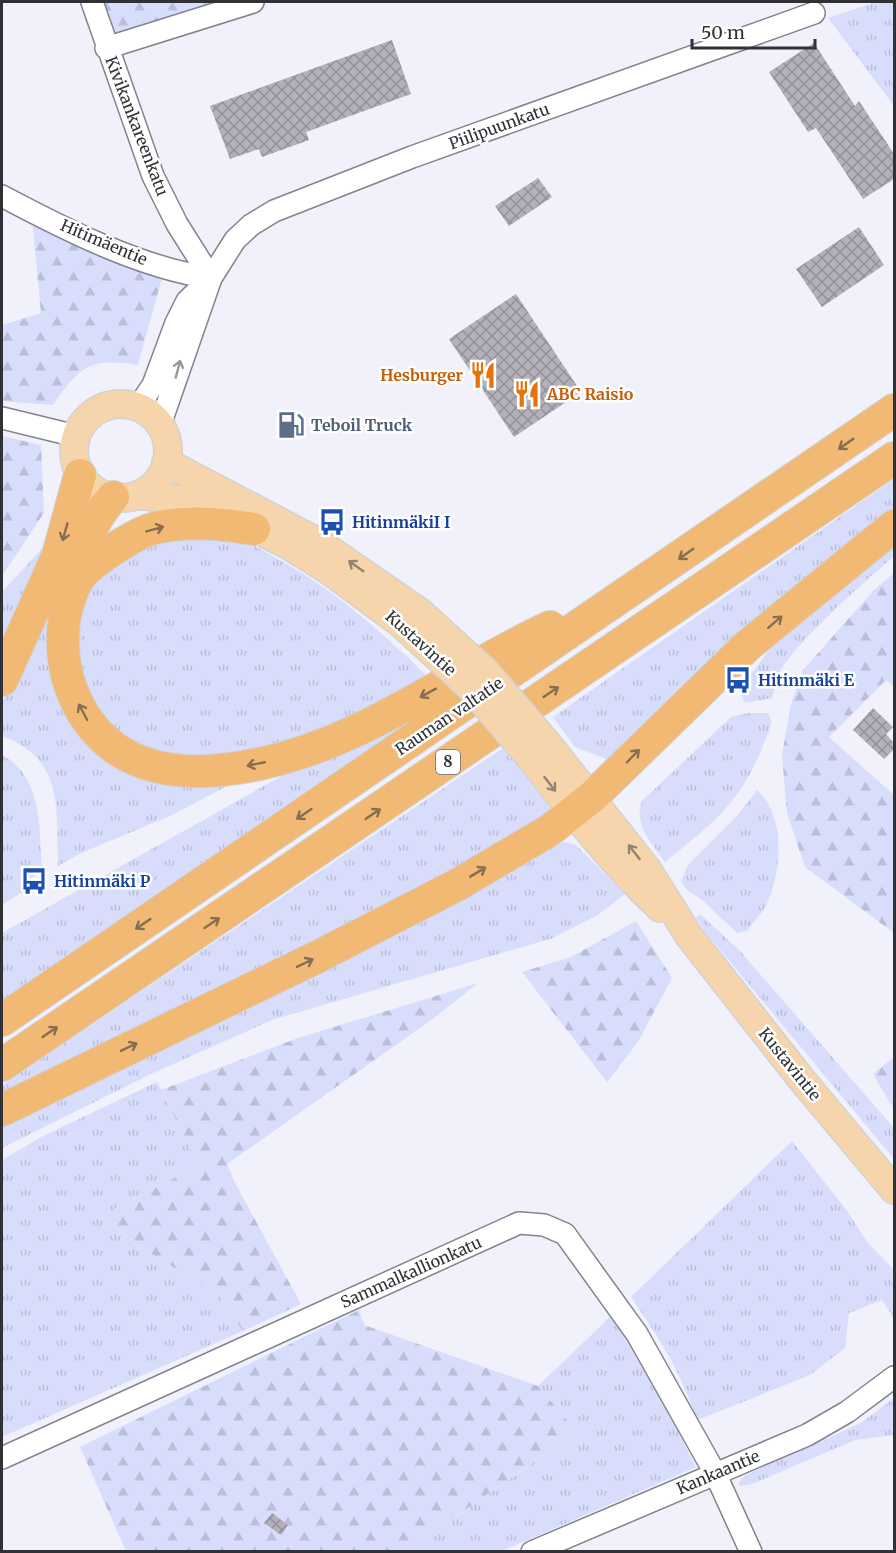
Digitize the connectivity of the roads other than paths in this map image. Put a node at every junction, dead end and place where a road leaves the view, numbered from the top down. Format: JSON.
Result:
{"nodes":[{"id":1,"x":92,"y":2,"type":"edge"},
{"id":2,"x":253,"y":2,"type":"edge"},
{"id":3,"x":814,"y":13,"type":"dead end"},
{"id":4,"x":106,"y":48,"type":"junction"},
{"id":5,"x":2,"y":196,"type":"edge"},
{"id":6,"x":210,"y":278,"type":"junction"},
{"id":7,"x":138,"y":407,"type":"junction"},
{"id":8,"x":894,"y":411,"type":"edge"},
{"id":9,"x":2,"y":418,"type":"edge"},
{"id":10,"x":160,"y":425,"type":"junction"},
{"id":11,"x":76,"y":436,"type":"junction"},
{"id":12,"x":894,"y":458,"type":"edge"},
{"id":13,"x":166,"y":462,"type":"junction"},
{"id":14,"x":80,"y":476,"type":"junction"},
{"id":15,"x":125,"y":496,"type":"junction"},
{"id":16,"x":894,"y":526,"type":"edge"},
{"id":17,"x":254,"y":529,"type":"junction"},
{"id":18,"x":78,"y":578,"type":"junction"},
{"id":19,"x":648,"y":580,"type":"junction"},
{"id":20,"x":410,"y":617,"type":"junction"},
{"id":21,"x":2,"y":680,"type":"edge"},
{"id":22,"x":582,"y":805,"type":"junction"},
{"id":23,"x":2,"y":1020,"type":"edge"},
{"id":24,"x":2,"y":1065,"type":"edge"},
{"id":25,"x":2,"y":1110,"type":"edge"},
{"id":26,"x":894,"y":1190,"type":"edge"},
{"id":27,"x":894,"y":1377,"type":"edge"},
{"id":28,"x":2,"y":1458,"type":"edge"},
{"id":29,"x":715,"y":1473,"type":"junction"},
{"id":30,"x":532,"y":1551,"type":"edge"},
{"id":31,"x":751,"y":1551,"type":"edge"}],
"edges":[{"from":1,"to":4,"type":"street","name":"Kivikankareenkatu"},
{"from":2,"to":4,"type":"street"},
{"from":3,"to":6,"type":"street","name":"Piilipuunkatu"},
{"from":4,"to":6,"type":"street","name":"Kivikankareenkatu"},
{"from":5,"to":6,"type":"street","name":"Hitimäentie"},
{"from":6,"to":7,"type":"street"},
{"from":10,"to":6,"type":"street","one_way":true},
{"from":7,"to":10,"type":"main road"},
{"from":7,"to":11,"type":"main road"},
{"from":8,"to":19,"type":"highway","name":"Rauman valtatie","number":"8","one_way":true},
{"from":9,"to":11,"type":"street"},
{"from":10,"to":13,"type":"main road"},
{"from":11,"to":14,"type":"main road"},
{"from":24,"to":12,"type":"highway","number":"8","one_way":true},
{"from":13,"to":15,"type":"main road"},
{"from":20,"to":13,"type":"main road","name":"Kustavintie","one_way":true},
{"from":14,"to":15,"type":"main road"},
{"from":14,"to":21,"type":"highway","one_way":true},
{"from":15,"to":17,"type":"main road","name":"Kustavintie"},
{"from":15,"to":18,"type":"highway"},
{"from":22,"to":16,"type":"highway","one_way":true},
{"from":18,"to":17,"type":"highway","one_way":true},
{"from":17,"to":20,"type":"main road","name":"Kustavintie"},
{"from":19,"to":18,"type":"highway","one_way":true},
{"from":19,"to":23,"type":"highway","name":"Rauman valtatie","number":"8","one_way":true},
{"from":20,"to":22,"type":"main road","name":"Kustavintie","bridge":true},
{"from":25,"to":22,"type":"highway","one_way":true},
{"from":22,"to":26,"type":"main road","name":"Kustavintie"},
{"from":27,"to":29,"type":"street","name":"Kankaantie"},
{"from":28,"to":29,"type":"street","name":"Sammalkallionkatu"},
{"from":29,"to":30,"type":"street","name":"Kankaantie"},
{"from":29,"to":31,"type":"street","name":"Sammalkallionkatu"}]}
